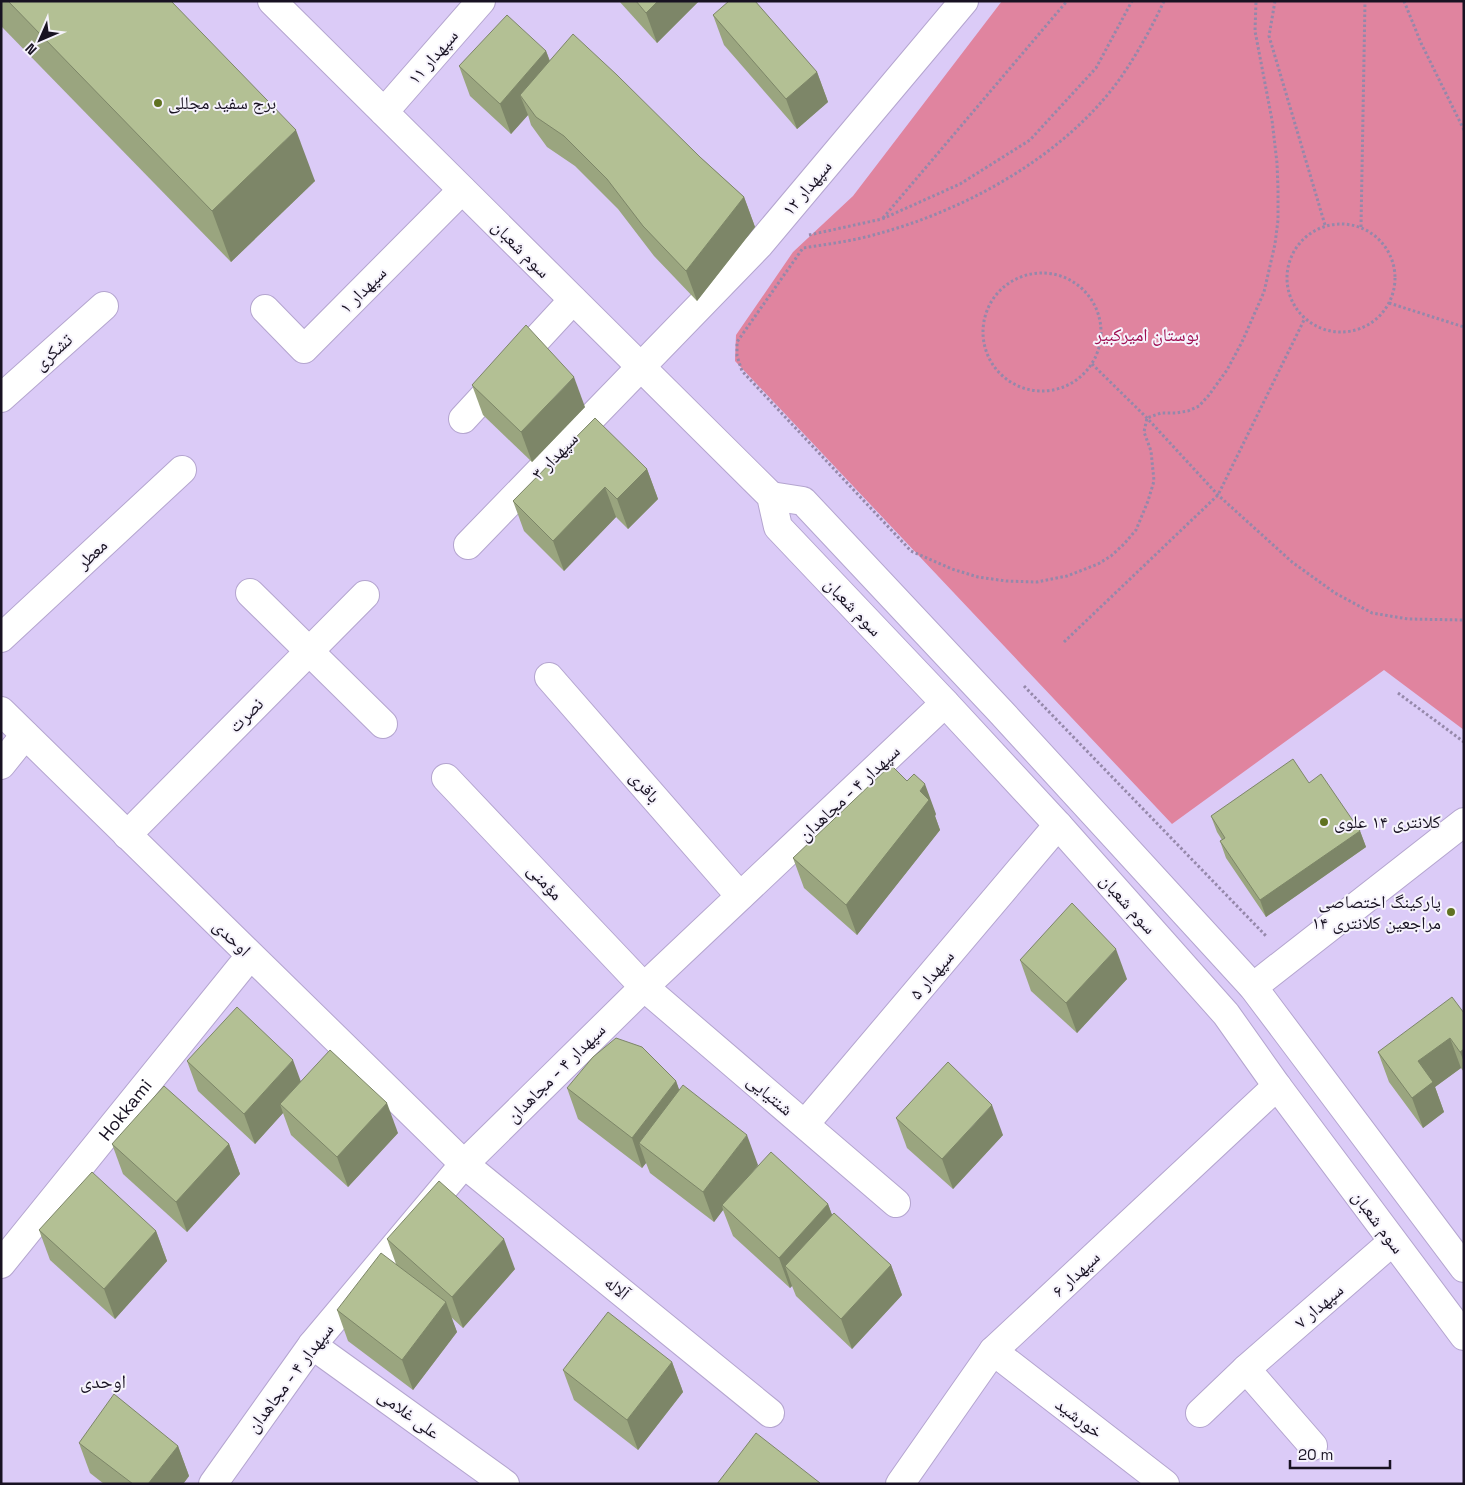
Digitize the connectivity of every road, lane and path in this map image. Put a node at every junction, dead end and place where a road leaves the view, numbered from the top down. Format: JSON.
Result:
{"nodes":[{"id":1,"x":272,"y":1,"type":"edge"},
{"id":2,"x":481,"y":1,"type":"edge"},
{"id":3,"x":964,"y":1,"type":"edge"},
{"id":4,"x":1067,"y":1,"type":"edge"},
{"id":5,"x":1132,"y":1,"type":"edge"},
{"id":6,"x":1164,"y":1,"type":"edge"},
{"id":7,"x":1256,"y":1,"type":"edge"},
{"id":8,"x":1275,"y":1,"type":"edge"},
{"id":9,"x":1365,"y":1,"type":"edge"},
{"id":10,"x":1404,"y":1,"type":"edge"},
{"id":11,"x":384,"y":112,"type":"junction"},
{"id":12,"x":1464,"y":130,"type":"edge"},
{"id":13,"x":462,"y":190,"type":"junction"},
{"id":14,"x":882,"y":219,"type":"junction"},
{"id":15,"x":1325,"y":225,"type":"junction"},
{"id":16,"x":1361,"y":227,"type":"junction"},
{"id":17,"x":806,"y":235,"type":"dead end"},
{"id":18,"x":573,"y":300,"type":"junction"},
{"id":19,"x":1389,"y":303,"type":"junction"},
{"id":20,"x":104,"y":306,"type":"dead end"},
{"id":21,"x":265,"y":309,"type":"dead end"},
{"id":22,"x":1305,"y":318,"type":"junction"},
{"id":23,"x":1464,"y":327,"type":"edge"},
{"id":24,"x":1092,"y":364,"type":"junction"},
{"id":25,"x":641,"y":367,"type":"junction"},
{"id":26,"x":1,"y":398,"type":"edge"},
{"id":27,"x":1147,"y":418,"type":"junction"},
{"id":28,"x":463,"y":419,"type":"dead end"},
{"id":29,"x":182,"y":470,"type":"dead end"},
{"id":30,"x":771,"y":496,"type":"junction"},
{"id":31,"x":1218,"y":496,"type":"junction"},
{"id":32,"x":468,"y":545,"type":"dead end"},
{"id":33,"x":250,"y":594,"type":"dead end"},
{"id":34,"x":365,"y":595,"type":"dead end"},
{"id":35,"x":1464,"y":620,"type":"edge"},
{"id":36,"x":1,"y":638,"type":"edge"},
{"id":37,"x":1064,"y":642,"type":"dead end"},
{"id":38,"x":309,"y":652,"type":"junction"},
{"id":39,"x":550,"y":677,"type":"dead end"},
{"id":40,"x":1024,"y":686,"type":"dead end"},
{"id":41,"x":1398,"y":693,"type":"dead end"},
{"id":42,"x":945,"y":703,"type":"junction"},
{"id":43,"x":1,"y":712,"type":"edge"},
{"id":44,"x":383,"y":724,"type":"dead end"},
{"id":45,"x":25,"y":735,"type":"junction"},
{"id":46,"x":1464,"y":742,"type":"edge"},
{"id":47,"x":1,"y":765,"type":"edge"},
{"id":48,"x":446,"y":778,"type":"dead end"},
{"id":49,"x":1464,"y":822,"type":"edge"},
{"id":50,"x":1058,"y":825,"type":"junction"},
{"id":51,"x":127,"y":835,"type":"junction"},
{"id":52,"x":740,"y":896,"type":"junction"},
{"id":53,"x":250,"y":956,"type":"junction"},
{"id":54,"x":1288,"y":959,"type":"junction"},
{"id":55,"x":644,"y":987,"type":"junction"},
{"id":56,"x":1253,"y":987,"type":"junction"},
{"id":57,"x":1277,"y":1086,"type":"junction"},
{"id":58,"x":805,"y":1124,"type":"junction"},
{"id":59,"x":464,"y":1164,"type":"junction"},
{"id":60,"x":896,"y":1203,"type":"dead end"},
{"id":61,"x":1392,"y":1242,"type":"junction"},
{"id":62,"x":1,"y":1264,"type":"edge"},
{"id":63,"x":1464,"y":1268,"type":"edge"},
{"id":64,"x":1464,"y":1336,"type":"edge"},
{"id":65,"x":312,"y":1344,"type":"junction"},
{"id":66,"x":993,"y":1352,"type":"junction"},
{"id":67,"x":1246,"y":1370,"type":"junction"},
{"id":68,"x":770,"y":1413,"type":"dead end"},
{"id":69,"x":1200,"y":1413,"type":"dead end"},
{"id":70,"x":1313,"y":1446,"type":"dead end"},
{"id":71,"x":213,"y":1484,"type":"edge"},
{"id":72,"x":505,"y":1484,"type":"edge"},
{"id":73,"x":900,"y":1484,"type":"edge"},
{"id":74,"x":1165,"y":1484,"type":"edge"}],
"edges":[{"from":1,"to":11,"type":"street","name":"سوم شعبان"},
{"from":2,"to":11,"type":"street","name":"سپهدار ۱۱"},
{"from":3,"to":25,"type":"street","name":"سپهدار ۱۲"},
{"from":4,"to":14,"type":"path"},
{"from":5,"to":14,"type":"path"},
{"from":6,"to":27,"type":"path"},
{"from":7,"to":27,"type":"path"},
{"from":8,"to":15,"type":"path"},
{"from":9,"to":16,"type":"path"},
{"from":10,"to":12,"type":"path"},
{"from":11,"to":13,"type":"street","name":"سوم شعبان"},
{"from":13,"to":18,"type":"street","name":"سوم شعبان"},
{"from":13,"to":21,"type":"street","name":"سپهدار ۱"},
{"from":14,"to":17,"type":"path"},
{"from":15,"to":16,"type":"path"},
{"from":15,"to":22,"type":"path"},
{"from":16,"to":19,"type":"path"},
{"from":18,"to":25,"type":"street","name":"سوم شعبان"},
{"from":18,"to":28,"type":"street"},
{"from":19,"to":22,"type":"path"},
{"from":19,"to":23,"type":"path"},
{"from":20,"to":26,"type":"street","name":"تشکری"},
{"from":22,"to":31,"type":"path"},
{"from":24,"to":24,"type":"path"},
{"from":24,"to":27,"type":"path"},
{"from":25,"to":30,"type":"street","name":"سوم شعبان"},
{"from":25,"to":32,"type":"street","name":"سپهدار ۳"},
{"from":27,"to":31,"type":"path"},
{"from":29,"to":36,"type":"street","name":"معطر"},
{"from":30,"to":42,"type":"street","name":"سوم شعبان"},
{"from":30,"to":56,"type":"street","name":"سوم شعبان"},
{"from":31,"to":35,"type":"path"},
{"from":31,"to":37,"type":"path"},
{"from":33,"to":38,"type":"street"},
{"from":34,"to":38,"type":"street","name":"نصرت"},
{"from":38,"to":44,"type":"street"},
{"from":38,"to":51,"type":"street","name":"نصرت"},
{"from":39,"to":52,"type":"street","name":"باقری"},
{"from":40,"to":54,"type":"path"},
{"from":41,"to":46,"type":"path"},
{"from":42,"to":50,"type":"street","name":"سوم شعبان"},
{"from":42,"to":52,"type":"street","name":"سپهدار ۴ - مجاهدان"},
{"from":43,"to":45,"type":"street","name":"اوحدی"},
{"from":45,"to":47,"type":"street"},
{"from":45,"to":51,"type":"street","name":"اوحدی"},
{"from":48,"to":55,"type":"street","name":"مؤمنی"},
{"from":49,"to":54,"type":"street"},
{"from":50,"to":57,"type":"street","name":"سوم شعبان"},
{"from":50,"to":58,"type":"street","name":"سپهدار ۵"},
{"from":51,"to":53,"type":"street","name":"اوحدی"},
{"from":52,"to":55,"type":"street","name":"سپهدار ۴ - مجاهدان"},
{"from":53,"to":59,"type":"street","name":"اوحدی"},
{"from":53,"to":62,"type":"street","name":"Hokkami"},
{"from":54,"to":56,"type":"street"},
{"from":55,"to":58,"type":"street","name":"شنتیایی"},
{"from":55,"to":59,"type":"street","name":"سپهدار ۴ - مجاهدان"},
{"from":56,"to":63,"type":"street","name":"سوم شعبان"},
{"from":57,"to":61,"type":"street","name":"سوم شعبان"},
{"from":57,"to":66,"type":"street","name":"سپهدار ۶"},
{"from":58,"to":60,"type":"street","name":"شنتیایی"},
{"from":59,"to":65,"type":"street","name":"سپهدار ۴ - مجاهدان"},
{"from":59,"to":68,"type":"street","name":"آلاله"},
{"from":61,"to":64,"type":"street","name":"سوم شعبان"},
{"from":61,"to":67,"type":"street","name":"سپهدار ۷"},
{"from":65,"to":71,"type":"street","name":"سپهدار ۴ - مجاهدان"},
{"from":65,"to":72,"type":"street","name":"علی غلامی"},
{"from":66,"to":73,"type":"street","name":"سپهدار ۶"},
{"from":66,"to":74,"type":"street","name":"خورشید"},
{"from":67,"to":69,"type":"street","name":"سپهدار ۷"},
{"from":67,"to":70,"type":"street"}]}
